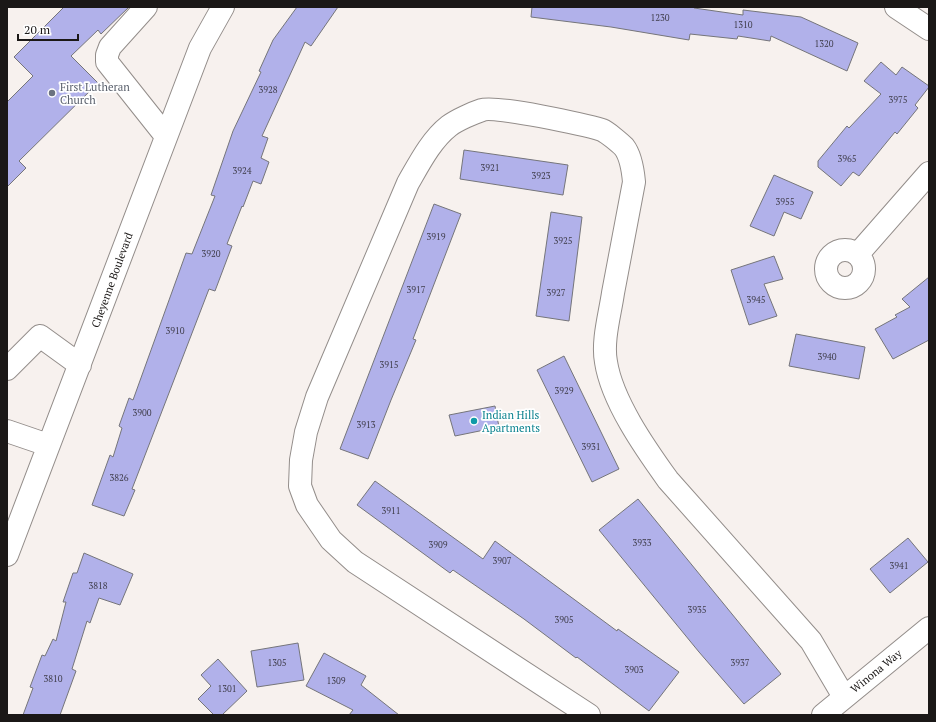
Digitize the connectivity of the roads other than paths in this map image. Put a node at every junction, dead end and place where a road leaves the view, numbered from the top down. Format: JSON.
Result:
{"nodes":[{"id":1,"x":146,"y":7,"type":"edge"},
{"id":2,"x":896,"y":7,"type":"edge"},
{"id":3,"x":220,"y":8,"type":"edge"},
{"id":4,"x":929,"y":29,"type":"edge"},
{"id":5,"x":165,"y":135,"type":"junction"},
{"id":6,"x":929,"y":173,"type":"edge"},
{"id":7,"x":858,"y":254,"type":"dead end"},
{"id":8,"x":80,"y":365,"type":"junction"},
{"id":9,"x":7,"y":369,"type":"edge"},
{"id":10,"x":7,"y":431,"type":"edge"},
{"id":11,"x":48,"y":445,"type":"junction"},
{"id":12,"x":7,"y":555,"type":"edge"},
{"id":13,"x":929,"y":628,"type":"edge"},
{"id":14,"x":844,"y":697,"type":"junction"},
{"id":15,"x":589,"y":715,"type":"edge"},
{"id":16,"x":823,"y":715,"type":"edge"}],
"edges":[{"from":1,"to":5,"type":"street"},
{"from":2,"to":4,"type":"street"},
{"from":3,"to":5,"type":"street","name":"Cheyenne Boulevard"},
{"from":5,"to":8,"type":"street","name":"Cheyenne Boulevard"},
{"from":6,"to":7,"type":"street"},
{"from":8,"to":9,"type":"street"},
{"from":8,"to":11,"type":"street","name":"Cheyenne Boulevard"},
{"from":10,"to":11,"type":"street"},
{"from":11,"to":12,"type":"street","name":"Cheyenne Boulevard"},
{"from":13,"to":14,"type":"street","name":"Winona Way"},
{"from":14,"to":15,"type":"street"},
{"from":14,"to":16,"type":"street","name":"Winona Way"}]}
